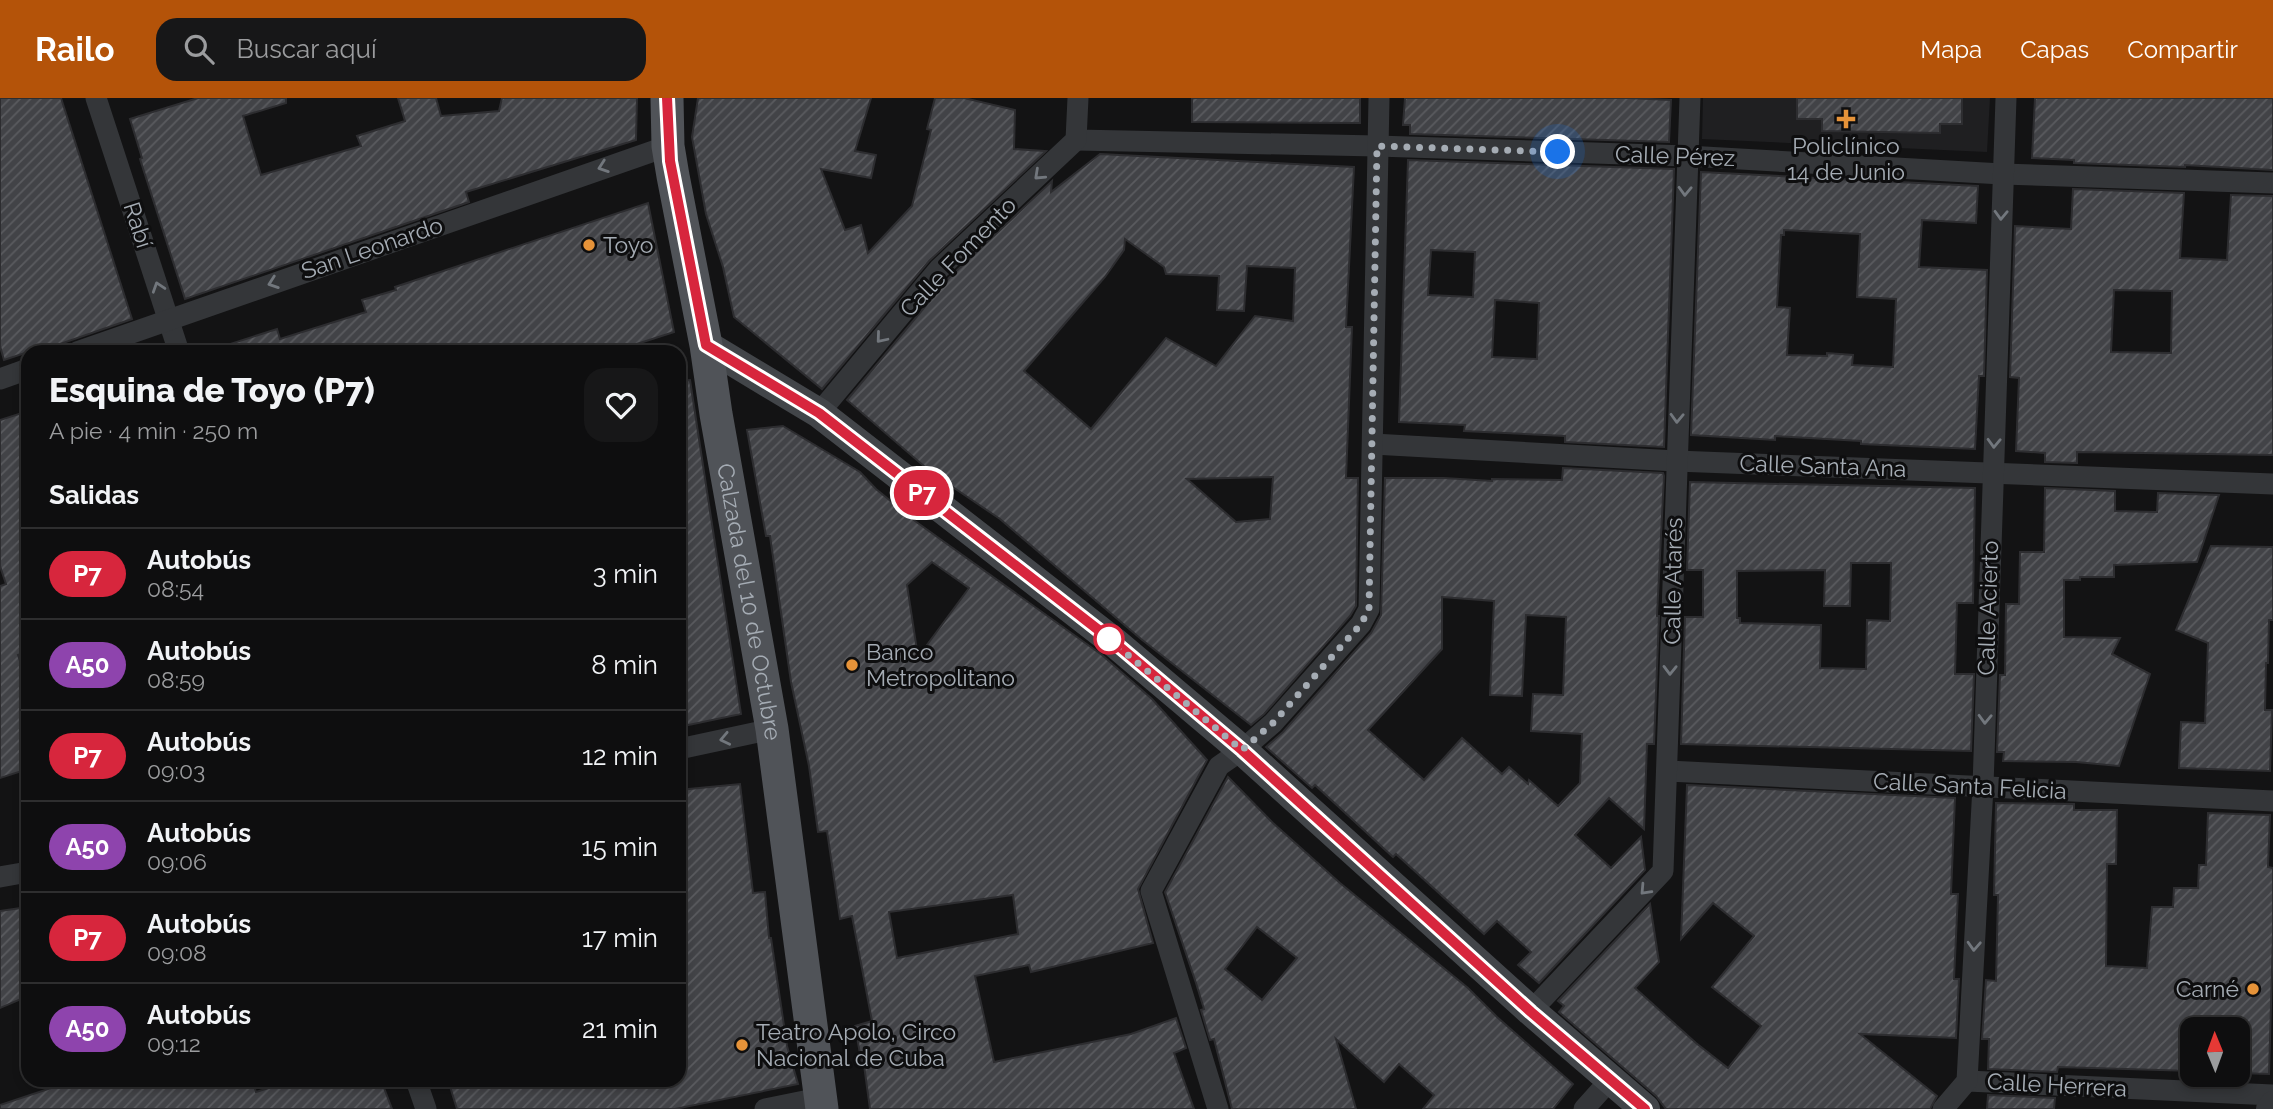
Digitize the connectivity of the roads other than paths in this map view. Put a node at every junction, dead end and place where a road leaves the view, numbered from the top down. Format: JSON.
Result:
{"nodes":[{"id":1,"x":96,"y":98,"type":"edge"},
{"id":2,"x":667,"y":98,"type":"edge"},
{"id":3,"x":1078,"y":98,"type":"edge"},
{"id":4,"x":1379,"y":98,"type":"edge"},
{"id":5,"x":1690,"y":98,"type":"edge"},
{"id":6,"x":2006,"y":98,"type":"edge"},
{"id":7,"x":1076,"y":140,"type":"junction"},
{"id":8,"x":668,"y":146,"type":"junction"},
{"id":9,"x":1377,"y":146,"type":"junction"},
{"id":10,"x":1687,"y":156,"type":"junction"},
{"id":11,"x":2002,"y":174,"type":"junction"},
{"id":12,"x":2273,"y":183,"type":"edge"},
{"id":13,"x":169,"y":320,"type":"junction"},
{"id":14,"x":97,"y":345,"type":"edge"},
{"id":15,"x":177,"y":345,"type":"edge"},
{"id":16,"x":706,"y":345,"type":"junction"},
{"id":17,"x":21,"y":372,"type":"edge"},
{"id":18,"x":0,"y":379,"type":"edge"},
{"id":19,"x":819,"y":413,"type":"junction"},
{"id":20,"x":1373,"y":444,"type":"junction"},
{"id":21,"x":1676,"y":461,"type":"junction"},
{"id":22,"x":1993,"y":472,"type":"junction"},
{"id":23,"x":2273,"y":484,"type":"edge"},
{"id":24,"x":772,"y":729,"type":"junction"},
{"id":25,"x":686,"y":747,"type":"edge"},
{"id":26,"x":1242,"y":750,"type":"junction"},
{"id":27,"x":1668,"y":771,"type":"junction"},
{"id":28,"x":1983,"y":786,"type":"junction"},
{"id":29,"x":2273,"y":801,"type":"edge"},
{"id":30,"x":21,"y":873,"type":"edge"},
{"id":31,"x":0,"y":877,"type":"edge"},
{"id":32,"x":1531,"y":1012,"type":"junction"},
{"id":33,"x":1610,"y":1080,"type":"junction"},
{"id":34,"x":1967,"y":1081,"type":"junction"},
{"id":35,"x":418,"y":1087,"type":"edge"},
{"id":36,"x":2273,"y":1095,"type":"edge"},
{"id":37,"x":820,"y":1104,"type":"edge"},
{"id":38,"x":2273,"y":1104,"type":"edge"},
{"id":39,"x":426,"y":1109,"type":"edge"},
{"id":40,"x":765,"y":1109,"type":"edge"},
{"id":41,"x":1217,"y":1109,"type":"edge"},
{"id":42,"x":1584,"y":1109,"type":"edge"},
{"id":43,"x":1645,"y":1109,"type":"edge"},
{"id":44,"x":1943,"y":1109,"type":"edge"},
{"id":45,"x":2269,"y":1109,"type":"edge"}],
"edges":[{"from":13,"to":1,"type":"street","name":"Rabí","one_way":true},
{"from":2,"to":8,"type":"main road","name":"Calzada del 10 de Octubre"},
{"from":3,"to":7,"type":"street"},
{"from":4,"to":9,"type":"street"},
{"from":5,"to":10,"type":"street","name":"Calle Atarés"},
{"from":6,"to":11,"type":"street","name":"Calle Acierto"},
{"from":7,"to":9,"type":"street","name":"Calle Pérez"},
{"from":7,"to":19,"type":"street","name":"Calle Fomento","one_way":true},
{"from":8,"to":13,"type":"street","name":"San Leonardo","one_way":true},
{"from":8,"to":16,"type":"main road","name":"Calzada del 10 de Octubre"},
{"from":9,"to":10,"type":"street","name":"Calle Pérez"},
{"from":9,"to":20,"type":"street"},
{"from":10,"to":11,"type":"street","name":"Calle Pérez"},
{"from":10,"to":21,"type":"street","name":"Calle Atarés","one_way":true},
{"from":11,"to":12,"type":"street","name":"Calle Pérez"},
{"from":11,"to":22,"type":"street","name":"Calle Acierto","one_way":true},
{"from":13,"to":14,"type":"street","name":"San Leonardo"},
{"from":13,"to":15,"type":"street","name":"Rabí"},
{"from":16,"to":19,"type":"main road"},
{"from":16,"to":24,"type":"main road","name":"Calzada del 10 de Octubre"},
{"from":17,"to":18,"type":"street"},
{"from":19,"to":26,"type":"main road"},
{"from":20,"to":21,"type":"street","name":"Calle Santa Ana"},
{"from":20,"to":26,"type":"street"},
{"from":21,"to":22,"type":"street","name":"Calle Santa Ana"},
{"from":21,"to":27,"type":"street","name":"Calle Atarés","one_way":true},
{"from":22,"to":23,"type":"street","name":"Calle Santa Ana"},
{"from":22,"to":28,"type":"street","name":"Calle Acierto","one_way":true},
{"from":24,"to":25,"type":"street","one_way":true},
{"from":24,"to":37,"type":"main road","name":"Calzada del 10 de Octubre"},
{"from":26,"to":32,"type":"main road"},
{"from":26,"to":41,"type":"street"},
{"from":27,"to":28,"type":"street","name":"Calle Santa Felicia"},
{"from":27,"to":32,"type":"street","name":"Calle Atarés","one_way":true},
{"from":28,"to":29,"type":"street","name":"Calle Santa Felicia"},
{"from":28,"to":34,"type":"street","name":"Calle Acierto","one_way":true},
{"from":30,"to":31,"type":"street"},
{"from":32,"to":33,"type":"main road"},
{"from":33,"to":42,"type":"street"},
{"from":33,"to":43,"type":"main road"},
{"from":34,"to":36,"type":"street","name":"Calle Herrera"},
{"from":34,"to":44,"type":"street"},
{"from":35,"to":39,"type":"street"},
{"from":37,"to":40,"type":"street"},
{"from":38,"to":45,"type":"street"}]}
